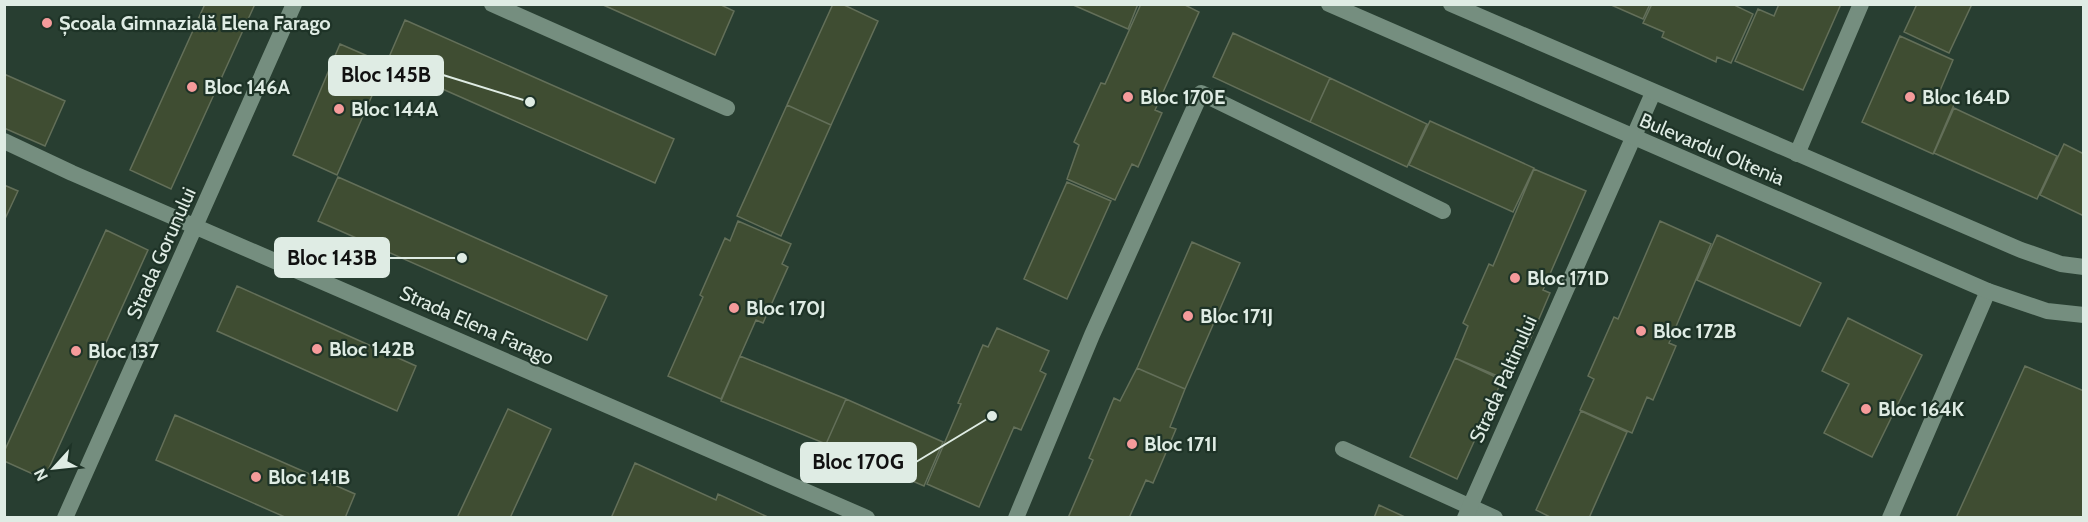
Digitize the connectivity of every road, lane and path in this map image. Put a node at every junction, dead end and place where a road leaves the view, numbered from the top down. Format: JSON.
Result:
{"nodes":[{"id":1,"x":294,"y":4,"type":"edge"},
{"id":2,"x":492,"y":4,"type":"edge"},
{"id":3,"x":1329,"y":4,"type":"edge"},
{"id":4,"x":1451,"y":4,"type":"edge"},
{"id":5,"x":1861,"y":4,"type":"edge"},
{"id":6,"x":1653,"y":93,"type":"junction"},
{"id":7,"x":727,"y":108,"type":"dead end"},
{"id":8,"x":1633,"y":138,"type":"junction"},
{"id":9,"x":4,"y":141,"type":"edge"},
{"id":10,"x":1797,"y":154,"type":"junction"},
{"id":11,"x":1443,"y":212,"type":"dead end"},
{"id":12,"x":196,"y":226,"type":"junction"},
{"id":13,"x":2084,"y":267,"type":"edge"},
{"id":14,"x":1988,"y":291,"type":"junction"},
{"id":15,"x":2084,"y":315,"type":"edge"},
{"id":16,"x":1343,"y":450,"type":"dead end"},
{"id":17,"x":1468,"y":512,"type":"edge"},
{"id":18,"x":65,"y":518,"type":"edge"},
{"id":19,"x":867,"y":518,"type":"edge"},
{"id":20,"x":1016,"y":518,"type":"edge"},
{"id":21,"x":1495,"y":518,"type":"edge"},
{"id":22,"x":1890,"y":518,"type":"edge"}],
"edges":[{"from":1,"to":12,"type":"street","name":"Strada Gorunului"},
{"from":2,"to":7,"type":"street"},
{"from":3,"to":8,"type":"street","name":"Bulevardul Oltenia"},
{"from":4,"to":6,"type":"street","name":"Bulevardul Oltenia"},
{"from":5,"to":10,"type":"street"},
{"from":6,"to":8,"type":"street","name":"Strada Paltinului"},
{"from":6,"to":10,"type":"street","name":"Bulevardul Oltenia"},
{"from":8,"to":14,"type":"street","name":"Bulevardul Oltenia"},
{"from":8,"to":17,"type":"street","name":"Strada Paltinului"},
{"from":9,"to":12,"type":"street","name":"Strada Elena Farago"},
{"from":10,"to":13,"type":"street","name":"Bulevardul Oltenia"},
{"from":11,"to":20,"type":"street"},
{"from":12,"to":18,"type":"street","name":"Strada Gorunului"},
{"from":12,"to":19,"type":"street","name":"Strada Elena Farago"},
{"from":14,"to":15,"type":"street","name":"Bulevardul Oltenia"},
{"from":14,"to":22,"type":"street"},
{"from":16,"to":17,"type":"street"},
{"from":17,"to":21,"type":"street"}]}
